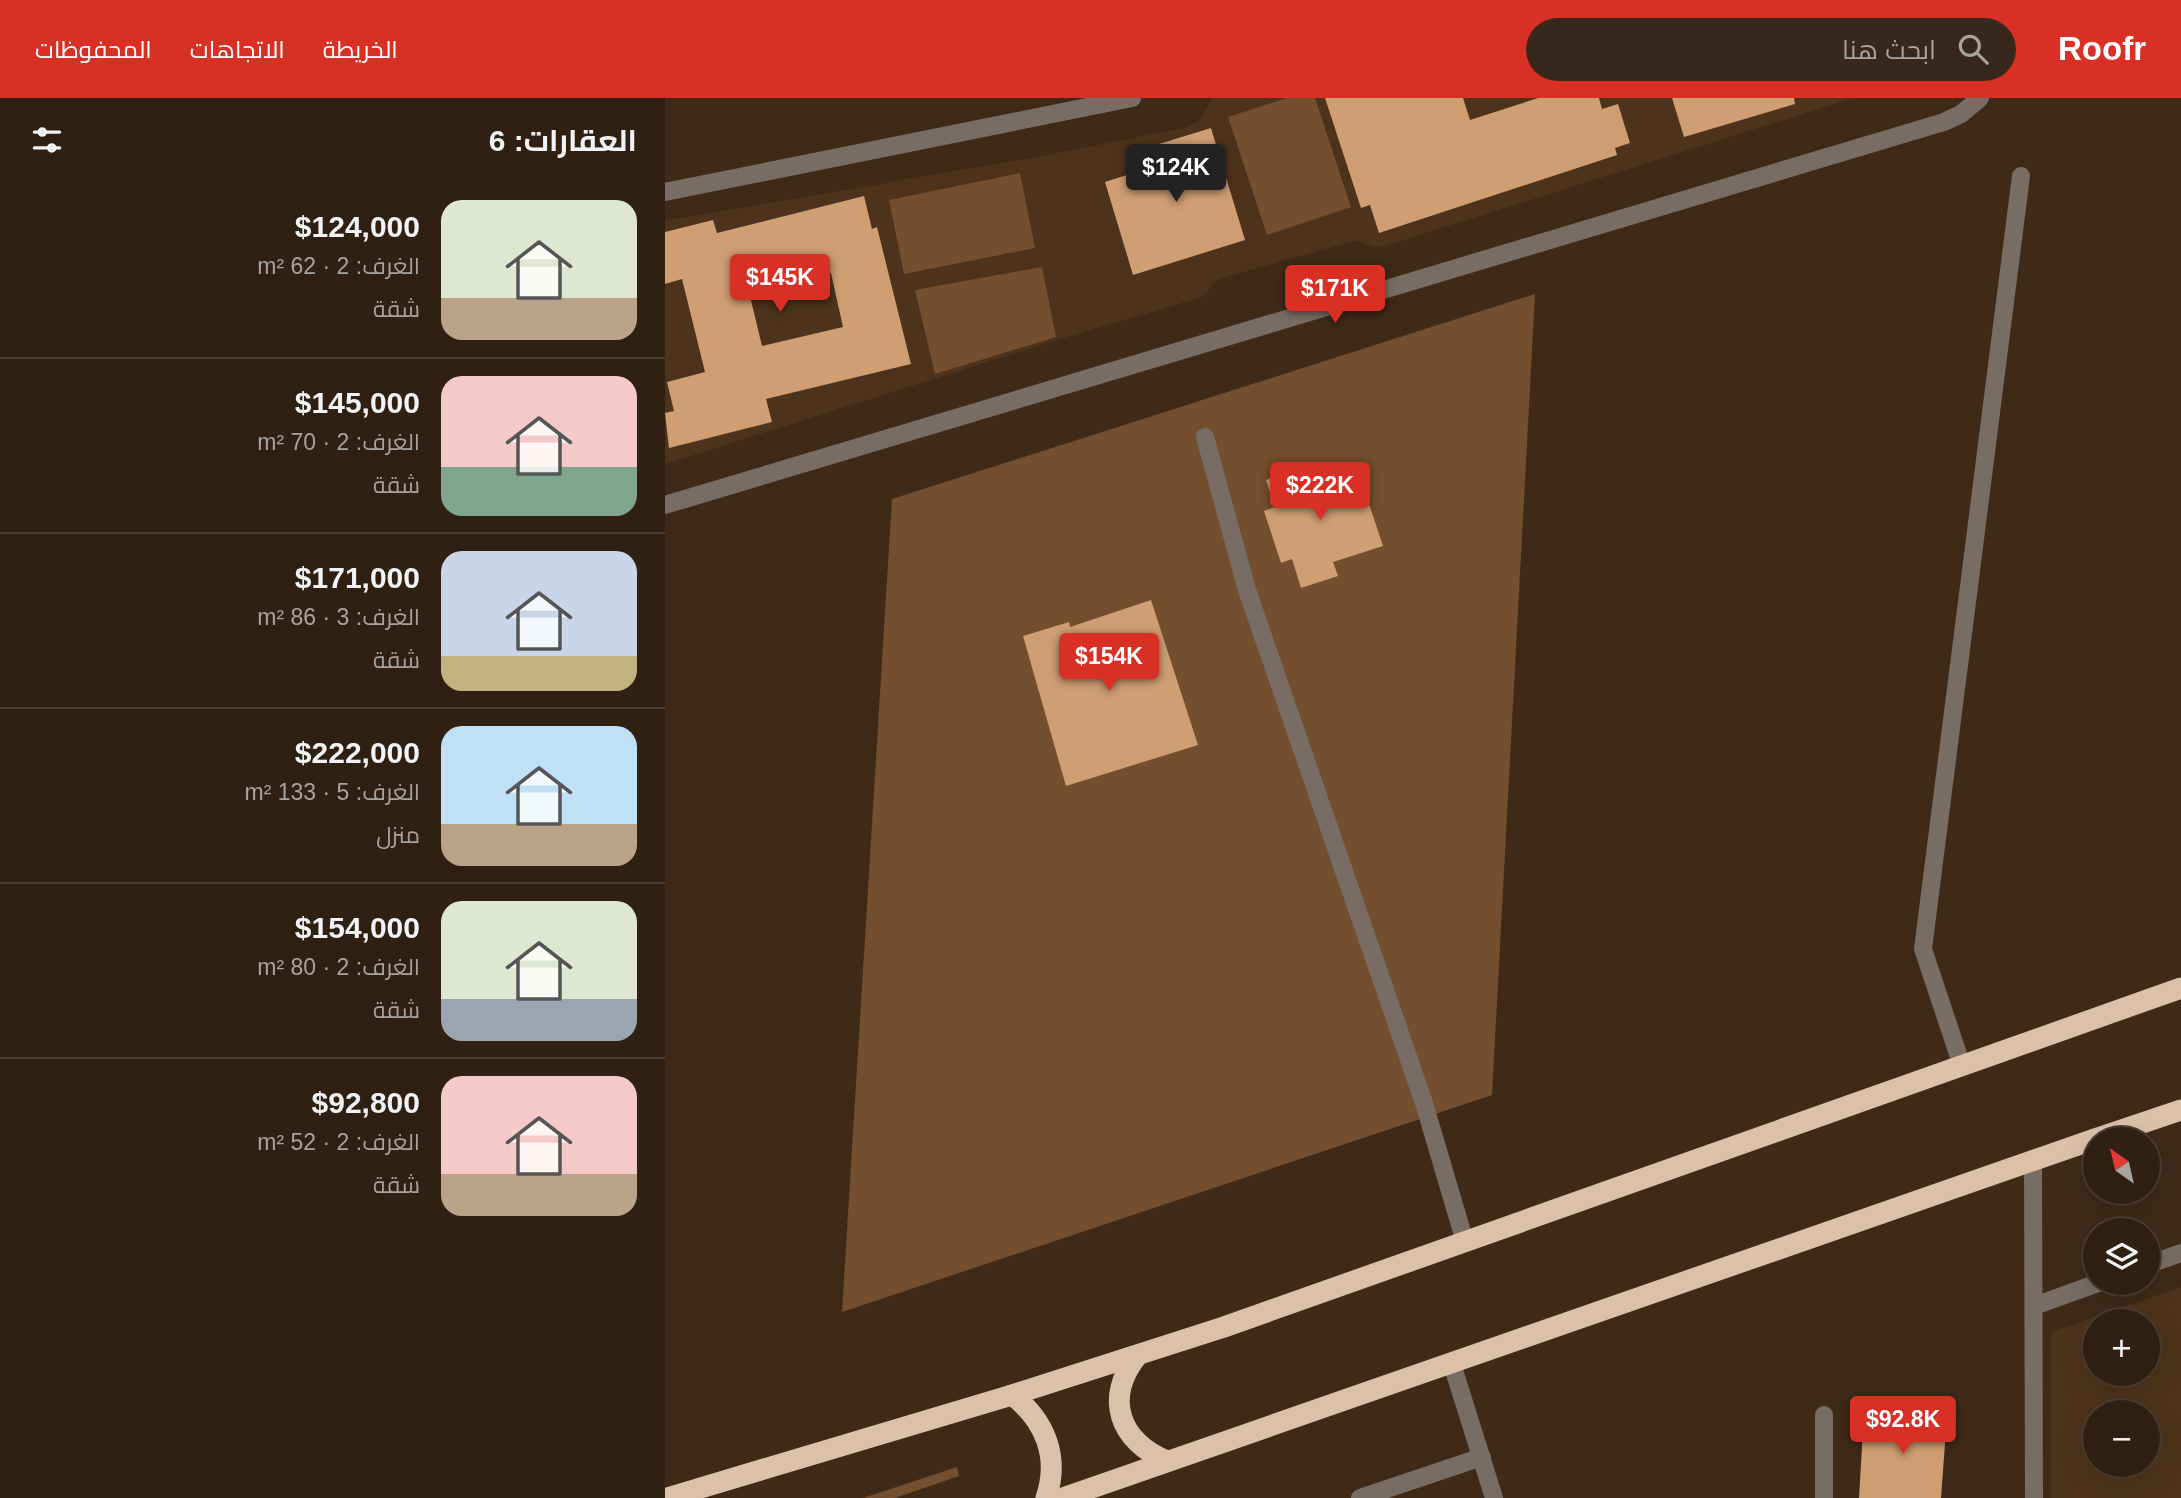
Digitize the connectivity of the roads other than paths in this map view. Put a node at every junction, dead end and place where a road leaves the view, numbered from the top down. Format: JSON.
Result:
{"nodes":[{"id":1,"x":1132,"y":98,"type":"edge"},
{"id":2,"x":1979,"y":98,"type":"edge"},
{"id":3,"x":2021,"y":176,"type":"dead end"},
{"id":4,"x":665,"y":192,"type":"edge"},
{"id":5,"x":1205,"y":437,"type":"dead end"},
{"id":6,"x":665,"y":505,"type":"edge"},
{"id":7,"x":2181,"y":988,"type":"edge"},
{"id":8,"x":1962,"y":1066,"type":"junction"},
{"id":9,"x":2181,"y":1110,"type":"edge"},
{"id":10,"x":2131,"y":1127,"type":"edge"},
{"id":11,"x":2083,"y":1143,"type":"edge"},
{"id":12,"x":2033,"y":1160,"type":"junction"},
{"id":13,"x":1465,"y":1242,"type":"junction"},
{"id":14,"x":2181,"y":1253,"type":"edge"},
{"id":15,"x":2160,"y":1260,"type":"edge"},
{"id":16,"x":2083,"y":1288,"type":"edge"},
{"id":17,"x":2034,"y":1306,"type":"junction"},
{"id":18,"x":1137,"y":1356,"type":"junction"},
{"id":19,"x":1452,"y":1364,"type":"junction"},
{"id":20,"x":1012,"y":1395,"type":"junction"},
{"id":21,"x":1824,"y":1415,"type":"dead end"},
{"id":22,"x":1482,"y":1457,"type":"junction"},
{"id":23,"x":1167,"y":1461,"type":"junction"},
{"id":24,"x":667,"y":1498,"type":"edge"},
{"id":25,"x":1046,"y":1498,"type":"edge"},
{"id":26,"x":1063,"y":1498,"type":"edge"},
{"id":27,"x":1360,"y":1498,"type":"edge"},
{"id":28,"x":1494,"y":1498,"type":"edge"},
{"id":29,"x":1824,"y":1498,"type":"edge"},
{"id":30,"x":2034,"y":1498,"type":"edge"}],
"edges":[{"from":1,"to":4,"type":"street"},
{"from":2,"to":6,"type":"street"},
{"from":3,"to":8,"type":"street"},
{"from":5,"to":13,"type":"street"},
{"from":7,"to":8,"type":"highway"},
{"from":8,"to":13,"type":"highway"},
{"from":9,"to":10,"type":"highway"},
{"from":11,"to":12,"type":"highway"},
{"from":12,"to":17,"type":"street"},
{"from":12,"to":19,"type":"highway"},
{"from":13,"to":18,"type":"highway"},
{"from":14,"to":15,"type":"street"},
{"from":16,"to":17,"type":"street"},
{"from":17,"to":30,"type":"street"},
{"from":18,"to":20,"type":"highway"},
{"from":18,"to":23,"type":"highway"},
{"from":19,"to":22,"type":"street"},
{"from":19,"to":23,"type":"highway"},
{"from":20,"to":24,"type":"highway"},
{"from":20,"to":25,"type":"highway"},
{"from":21,"to":29,"type":"street"},
{"from":22,"to":27,"type":"street"},
{"from":22,"to":28,"type":"street"},
{"from":23,"to":26,"type":"highway"}]}
